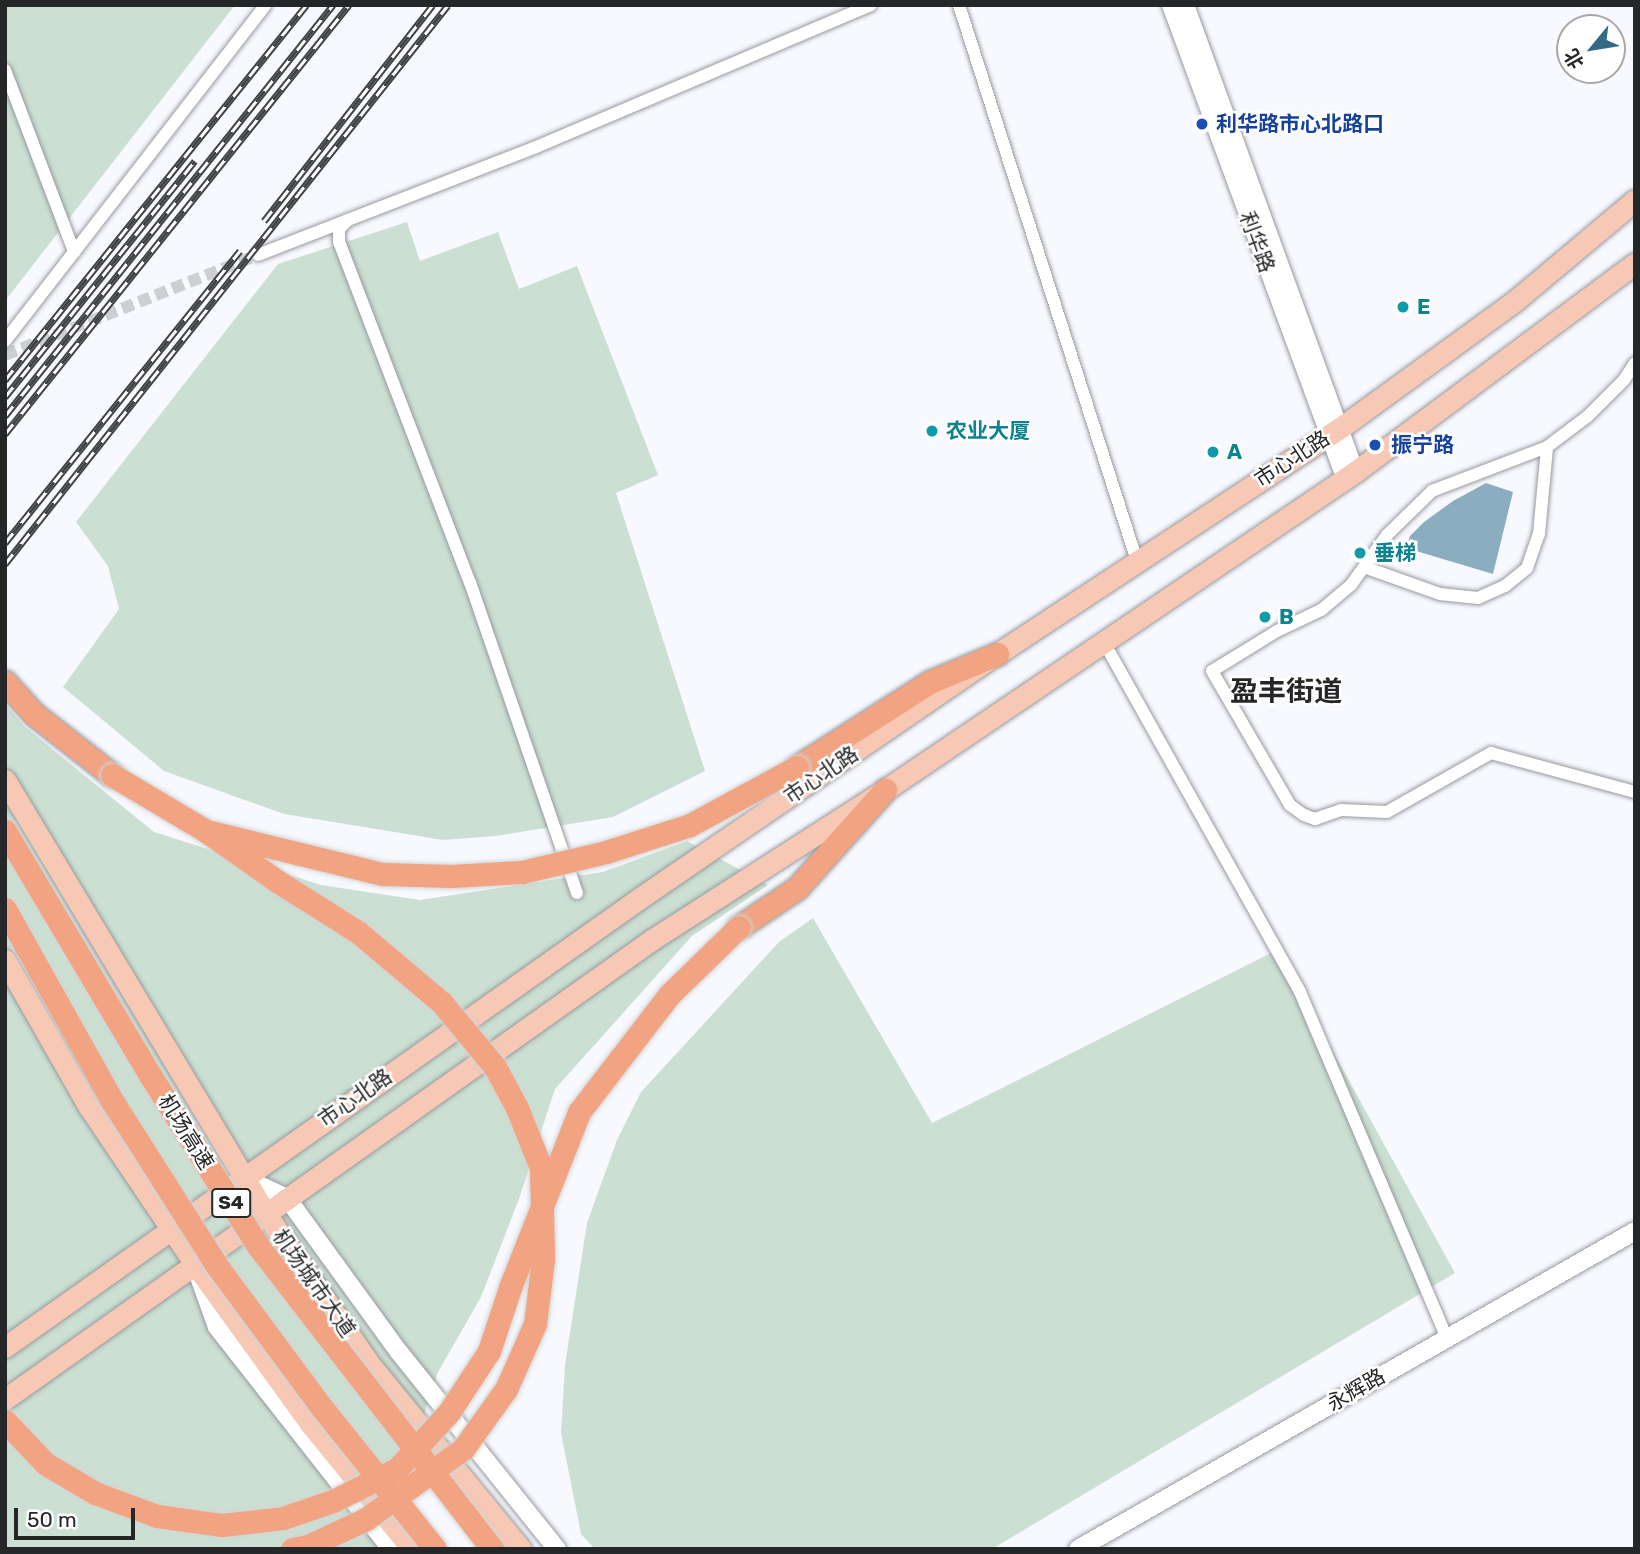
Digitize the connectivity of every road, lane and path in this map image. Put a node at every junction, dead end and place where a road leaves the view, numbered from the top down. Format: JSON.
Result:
{"nodes":[{"id":1,"x":872,"y":5,"type":"edge"},
{"id":2,"x":958,"y":5,"type":"edge"},
{"id":3,"x":1171,"y":5,"type":"edge"},
{"id":4,"x":1185,"y":5,"type":"edge"},
{"id":5,"x":260,"y":8,"type":"edge"},
{"id":6,"x":5,"y":70,"type":"edge"},
{"id":7,"x":1635,"y":200,"type":"edge"},
{"id":8,"x":348,"y":220,"type":"junction"},
{"id":9,"x":74,"y":252,"type":"junction"},
{"id":10,"x":258,"y":255,"type":"tunnel mouth"},
{"id":11,"x":1635,"y":263,"type":"edge"},
{"id":12,"x":5,"y":341,"type":"edge"},
{"id":13,"x":1635,"y":363,"type":"edge"},
{"id":14,"x":1334,"y":431,"type":"junction"},
{"id":15,"x":1547,"y":447,"type":"junction"},
{"id":16,"x":1350,"y":474,"type":"junction"},
{"id":17,"x":1137,"y":561,"type":"junction"},
{"id":18,"x":1364,"y":567,"type":"junction"},
{"id":19,"x":1110,"y":653,"type":"dead end"},
{"id":20,"x":997,"y":654,"type":"junction"},
{"id":21,"x":5,"y":682,"type":"edge"},
{"id":22,"x":5,"y":780,"type":"edge"},
{"id":23,"x":885,"y":790,"type":"junction"},
{"id":24,"x":1635,"y":792,"type":"edge"},
{"id":25,"x":5,"y":831,"type":"edge"},
{"id":26,"x":206,"y":831,"type":"junction"},
{"id":27,"x":577,"y":893,"type":"dead end"},
{"id":28,"x":5,"y":909,"type":"edge"},
{"id":29,"x":5,"y":960,"type":"edge"},
{"id":30,"x":242,"y":1177,"type":"junction"},
{"id":31,"x":287,"y":1198,"type":"junction"},
{"id":32,"x":265,"y":1213,"type":"junction"},
{"id":33,"x":170,"y":1228,"type":"junction"},
{"id":34,"x":1635,"y":1231,"type":"edge"},
{"id":35,"x":195,"y":1264,"type":"junction"},
{"id":36,"x":1447,"y":1338,"type":"junction"},
{"id":37,"x":5,"y":1347,"type":"edge"},
{"id":38,"x":5,"y":1399,"type":"edge"},
{"id":39,"x":5,"y":1421,"type":"edge"},
{"id":40,"x":407,"y":1513,"type":"junction"},
{"id":41,"x":292,"y":1549,"type":"edge"},
{"id":42,"x":391,"y":1549,"type":"edge"},
{"id":43,"x":412,"y":1549,"type":"edge"},
{"id":44,"x":430,"y":1549,"type":"edge"},
{"id":45,"x":435,"y":1549,"type":"edge"},
{"id":46,"x":492,"y":1549,"type":"edge"},
{"id":47,"x":521,"y":1549,"type":"edge"},
{"id":48,"x":557,"y":1549,"type":"edge"},
{"id":49,"x":1078,"y":1549,"type":"edge"}],
"edges":[{"from":1,"to":8,"type":"street"},
{"from":2,"to":17,"type":"street"},
{"from":3,"to":14,"type":"street","name":"利华路"},
{"from":4,"to":14,"type":"street","name":"利华路"},
{"from":5,"to":9,"type":"street"},
{"from":6,"to":9,"type":"street"},
{"from":7,"to":14,"type":"main road","name":"市心北路"},
{"from":8,"to":10,"type":"street"},
{"from":8,"to":27,"type":"street"},
{"from":9,"to":12,"type":"street"},
{"from":11,"to":16,"type":"main road","name":"市心北路"},
{"from":13,"to":15,"type":"street"},
{"from":14,"to":16,"type":"street","name":"利华路"},
{"from":14,"to":17,"type":"main road","name":"市心北路"},
{"from":15,"to":18,"type":"street"},
{"from":15,"to":18,"type":"street"},
{"from":16,"to":23,"type":"main road","name":"市心北路"},
{"from":17,"to":20,"type":"main road","name":"市心北路"},
{"from":18,"to":24,"type":"street"},
{"from":19,"to":36,"type":"street"},
{"from":20,"to":26,"type":"highway","bridge":true},
{"from":20,"to":30,"type":"main road","name":"市心北路"},
{"from":21,"to":26,"type":"highway","bridge":true},
{"from":22,"to":30,"type":"main road","name":"机场城市大道"},
{"from":23,"to":31,"type":"main road","name":"市心北路"},
{"from":23,"to":39,"type":"highway","bridge":true},
{"from":25,"to":46,"type":"highway","name":"机场高速","number":"S4","bridge":true},
{"from":26,"to":41,"type":"highway","bridge":true},
{"from":28,"to":40,"type":"highway","number":"S4","bridge":true},
{"from":29,"to":33,"type":"main road"},
{"from":30,"to":31,"type":"street"},
{"from":30,"to":32,"type":"main road","name":"机场城市大道"},
{"from":30,"to":33,"type":"main road","name":"市心北路"},
{"from":31,"to":32,"type":"main road","name":"市心北路"},
{"from":31,"to":48,"type":"street"},
{"from":32,"to":35,"type":"main road","name":"市心北路"},
{"from":32,"to":47,"type":"main road","name":"机场城市大道"},
{"from":33,"to":35,"type":"main road"},
{"from":33,"to":37,"type":"main road","name":"市心北路"},
{"from":34,"to":36,"type":"street","name":"永辉路"},
{"from":35,"to":38,"type":"main road","name":"市心北路"},
{"from":35,"to":42,"type":"street"},
{"from":35,"to":43,"type":"main road"},
{"from":36,"to":49,"type":"street","name":"永辉路"},
{"from":40,"to":44,"type":"highway","bridge":true},
{"from":40,"to":45,"type":"highway","number":"S4","bridge":true}]}
